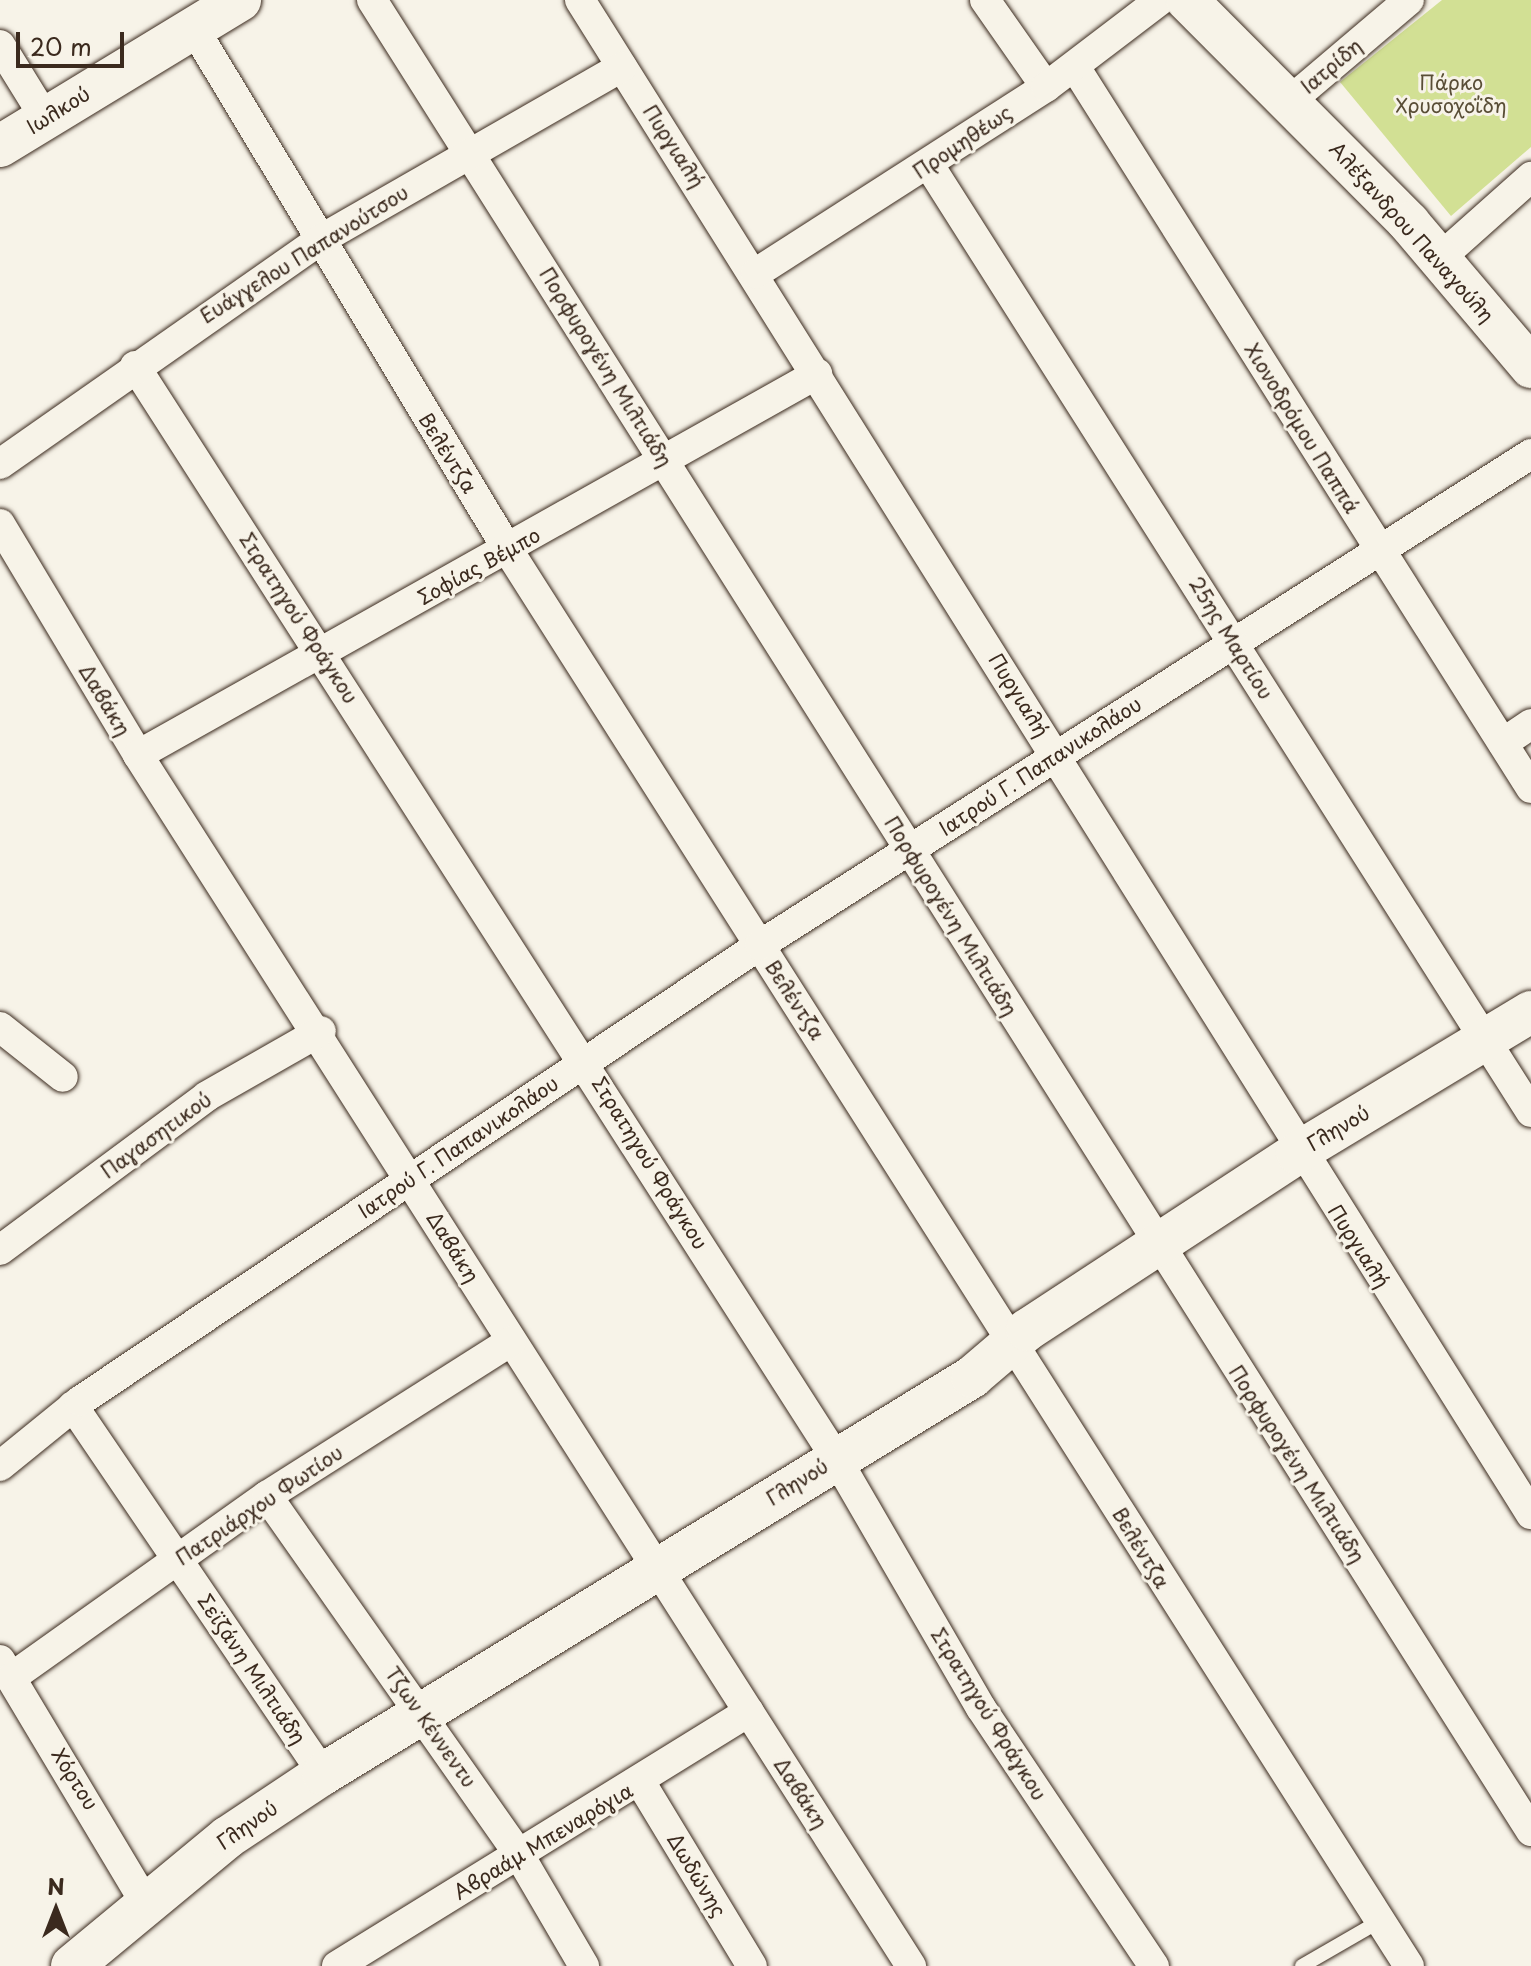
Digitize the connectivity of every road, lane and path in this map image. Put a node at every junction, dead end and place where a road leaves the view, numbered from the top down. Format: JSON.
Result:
{"nodes":[{"id":1,"x":240,"y":0,"type":"edge"},
{"id":2,"x":372,"y":0,"type":"edge"},
{"id":3,"x":580,"y":0,"type":"edge"},
{"id":4,"x":985,"y":0,"type":"edge"},
{"id":5,"x":1160,"y":0,"type":"edge"},
{"id":6,"x":1187,"y":0,"type":"edge"},
{"id":7,"x":1409,"y":0,"type":"edge"},
{"id":8,"x":193,"y":27,"type":"junction"},
{"id":9,"x":0,"y":45,"type":"edge"},
{"id":10,"x":622,"y":67,"type":"junction"},
{"id":11,"x":1075,"y":67,"type":"junction"},
{"id":12,"x":1046,"y":87,"type":"junction"},
{"id":13,"x":1290,"y":101,"type":"junction"},
{"id":14,"x":45,"y":118,"type":"junction"},
{"id":15,"x":0,"y":146,"type":"edge"},
{"id":16,"x":470,"y":153,"type":"junction"},
{"id":17,"x":929,"y":165,"type":"junction"},
{"id":18,"x":1531,"y":177,"type":"edge"},
{"id":19,"x":318,"y":241,"type":"junction"},
{"id":20,"x":1440,"y":258,"type":"junction"},
{"id":21,"x":756,"y":273,"type":"junction"},
{"id":22,"x":135,"y":366,"type":"junction"},
{"id":23,"x":1531,"y":367,"type":"edge"},
{"id":24,"x":817,"y":374,"type":"junction"},
{"id":25,"x":1531,"y":454,"type":"edge"},
{"id":26,"x":666,"y":462,"type":"junction"},
{"id":27,"x":0,"y":464,"type":"edge"},
{"id":28,"x":0,"y":524,"type":"edge"},
{"id":29,"x":1379,"y":549,"type":"junction"},
{"id":30,"x":508,"y":550,"type":"junction"},
{"id":31,"x":1233,"y":641,"type":"junction"},
{"id":32,"x":322,"y":653,"type":"junction"},
{"id":33,"x":1531,"y":724,"type":"edge"},
{"id":34,"x":1503,"y":743,"type":"junction"},
{"id":35,"x":138,"y":755,"type":"junction"},
{"id":36,"x":1057,"y":756,"type":"junction"},
{"id":37,"x":1531,"y":788,"type":"edge"},
{"id":38,"x":910,"y":850,"type":"junction"},
{"id":39,"x":760,"y":945,"type":"junction"},
{"id":40,"x":1531,"y":1012,"type":"edge"},
{"id":41,"x":0,"y":1027,"type":"edge"},
{"id":42,"x":321,"y":1031,"type":"junction"},
{"id":43,"x":1485,"y":1038,"type":"junction"},
{"id":44,"x":586,"y":1062,"type":"junction"},
{"id":45,"x":63,"y":1077,"type":"dead end"},
{"id":46,"x":1531,"y":1112,"type":"edge"},
{"id":47,"x":1297,"y":1153,"type":"junction"},
{"id":48,"x":411,"y":1178,"type":"junction"},
{"id":49,"x":1157,"y":1246,"type":"junction"},
{"id":50,"x":0,"y":1250,"type":"edge"},
{"id":51,"x":1014,"y":1340,"type":"junction"},
{"id":52,"x":511,"y":1341,"type":"junction"},
{"id":53,"x":73,"y":1406,"type":"junction"},
{"id":54,"x":836,"y":1458,"type":"junction"},
{"id":55,"x":0,"y":1466,"type":"edge"},
{"id":56,"x":267,"y":1496,"type":"junction"},
{"id":57,"x":1531,"y":1514,"type":"edge"},
{"id":58,"x":178,"y":1560,"type":"junction"},
{"id":59,"x":659,"y":1567,"type":"junction"},
{"id":60,"x":6,"y":1669,"type":"edge"},
{"id":61,"x":421,"y":1712,"type":"junction"},
{"id":62,"x":749,"y":1712,"type":"junction"},
{"id":63,"x":323,"y":1774,"type":"junction"},
{"id":64,"x":641,"y":1783,"type":"junction"},
{"id":65,"x":1531,"y":1831,"type":"edge"},
{"id":66,"x":518,"y":1853,"type":"junction"},
{"id":67,"x":145,"y":1902,"type":"junction"},
{"id":68,"x":1380,"y":1921,"type":"junction"},
{"id":69,"x":72,"y":1966,"type":"edge"},
{"id":70,"x":337,"y":1966,"type":"edge"},
{"id":71,"x":584,"y":1966,"type":"edge"},
{"id":72,"x":752,"y":1966,"type":"edge"},
{"id":73,"x":911,"y":1966,"type":"edge"},
{"id":74,"x":1154,"y":1966,"type":"edge"},
{"id":75,"x":1302,"y":1966,"type":"edge"},
{"id":76,"x":1409,"y":1966,"type":"edge"}],
"edges":[{"from":1,"to":8,"type":"street","name":"Ιωλκού"},
{"from":2,"to":16,"type":"street","name":"Πορφυρογένη Μιλτιάδη"},
{"from":3,"to":10,"type":"street","name":"Πυργιαλή"},
{"from":4,"to":12,"type":"street"},
{"from":5,"to":11,"type":"street","name":"Προμηθέως"},
{"from":6,"to":13,"type":"street","name":"Ιατρίδη"},
{"from":7,"to":13,"type":"street","name":"Ιατρίδη"},
{"from":8,"to":14,"type":"street","name":"Ιωλκού"},
{"from":8,"to":19,"type":"street","name":"Βελέντζα"},
{"from":9,"to":14,"type":"street"},
{"from":10,"to":16,"type":"street","name":"Ευάγγελου Παπανούτσου"},
{"from":10,"to":21,"type":"street","name":"Πυργιαλή"},
{"from":11,"to":12,"type":"street","name":"Προμηθέως"},
{"from":11,"to":29,"type":"street","name":"Χιονοδρόμου Παππά"},
{"from":12,"to":17,"type":"street","name":"Προμηθέως"},
{"from":13,"to":20,"type":"street","name":"Αλέξανδρου Παναγούλη"},
{"from":14,"to":15,"type":"street","name":"Ιωλκού"},
{"from":16,"to":19,"type":"street","name":"Ευάγγελου Παπανούτσου"},
{"from":16,"to":26,"type":"street","name":"Πορφυρογένη Μιλτιάδη"},
{"from":17,"to":21,"type":"street","name":"Προμηθέως"},
{"from":17,"to":31,"type":"street","name":"25ης Μαρτίου"},
{"from":18,"to":20,"type":"street"},
{"from":19,"to":22,"type":"street","name":"Ευάγγελου Παπανούτσου"},
{"from":19,"to":30,"type":"street","name":"Βελέντζα"},
{"from":20,"to":23,"type":"street","name":"Αλέξανδρου Παναγούλη"},
{"from":21,"to":24,"type":"street","name":"Πυργιαλή"},
{"from":22,"to":27,"type":"street","name":"Ευάγγελου Παπανούτσου"},
{"from":22,"to":32,"type":"street","name":"Στρατηγού Φράγκου"},
{"from":24,"to":26,"type":"street","name":"Σοφίας Βέμπο"},
{"from":24,"to":36,"type":"street","name":"Πυργιαλή"},
{"from":25,"to":29,"type":"street","name":"Ιατρού Γ. Παπανικολάου"},
{"from":26,"to":30,"type":"street","name":"Σοφίας Βέμπο"},
{"from":26,"to":38,"type":"street","name":"Πορφυρογένη Μιλτιάδη"},
{"from":28,"to":35,"type":"street","name":"Δαβάκη"},
{"from":29,"to":31,"type":"street","name":"Ιατρού Γ. Παπανικολάου"},
{"from":29,"to":34,"type":"street","name":"Χιονοδρόμου Παππά"},
{"from":30,"to":32,"type":"street","name":"Σοφίας Βέμπο"},
{"from":30,"to":39,"type":"street","name":"Βελέντζα"},
{"from":31,"to":36,"type":"street","name":"Ιατρού Γ. Παπανικολάου"},
{"from":31,"to":43,"type":"street","name":"25ης Μαρτίου"},
{"from":32,"to":35,"type":"street","name":"Σοφίας Βέμπο"},
{"from":32,"to":44,"type":"street","name":"Στρατηγού Φράγκου"},
{"from":33,"to":34,"type":"street"},
{"from":34,"to":37,"type":"street","name":"Χιονοδρόμου Παππά"},
{"from":35,"to":42,"type":"street","name":"Δαβάκη"},
{"from":36,"to":38,"type":"street","name":"Ιατρού Γ. Παπανικολάου"},
{"from":36,"to":47,"type":"street","name":"Πυργιαλή"},
{"from":38,"to":39,"type":"street","name":"Ιατρού Γ. Παπανικολάου"},
{"from":38,"to":49,"type":"street","name":"Πορφυρογένη Μιλτιάδη"},
{"from":39,"to":44,"type":"street","name":"Ιατρού Γ. Παπανικολάου"},
{"from":39,"to":51,"type":"street","name":"Βελέντζα"},
{"from":40,"to":43,"type":"street","name":"Γληνού"},
{"from":41,"to":45,"type":"street"},
{"from":42,"to":48,"type":"street","name":"Δαβάκη"},
{"from":42,"to":50,"type":"street","name":"Παγασητικού"},
{"from":43,"to":46,"type":"street","name":"25ης Μαρτίου"},
{"from":43,"to":47,"type":"street","name":"Γληνού"},
{"from":44,"to":48,"type":"street","name":"Ιατρού Γ. Παπανικολάου"},
{"from":44,"to":54,"type":"street","name":"Στρατηγού Φράγκου"},
{"from":47,"to":49,"type":"street","name":"Γληνού"},
{"from":47,"to":57,"type":"street","name":"Πυργιαλή"},
{"from":48,"to":52,"type":"street","name":"Δαβάκη"},
{"from":48,"to":53,"type":"street","name":"Ιατρού Γ. Παπανικολάου"},
{"from":49,"to":51,"type":"street","name":"Γληνού"},
{"from":49,"to":65,"type":"street","name":"Πορφυρογένη Μιλτιάδη"},
{"from":51,"to":54,"type":"street","name":"Γληνού"},
{"from":51,"to":68,"type":"street","name":"Βελέντζα"},
{"from":52,"to":56,"type":"street","name":"Πατριάρχου Φωτίου"},
{"from":52,"to":59,"type":"street","name":"Δαβάκη"},
{"from":53,"to":55,"type":"street","name":"Ιατρού Γ. Παπανικολάου"},
{"from":53,"to":58,"type":"street","name":"Σεϊζάνη Μιλτιάδη"},
{"from":54,"to":59,"type":"street","name":"Γληνού"},
{"from":54,"to":74,"type":"street","name":"Στρατηγού Φράγκου"},
{"from":56,"to":58,"type":"street","name":"Πατριάρχου Φωτίου"},
{"from":56,"to":61,"type":"street","name":"Τζων Κέννεντυ"},
{"from":58,"to":60,"type":"street","name":"Πατριάρχου Φωτίου"},
{"from":58,"to":63,"type":"street","name":"Σεϊζάνη Μιλτιάδη"},
{"from":59,"to":61,"type":"street","name":"Γληνού"},
{"from":59,"to":62,"type":"street","name":"Δαβάκη"},
{"from":60,"to":67,"type":"street","name":"Χόρτου"},
{"from":61,"to":63,"type":"street","name":"Γληνού"},
{"from":61,"to":66,"type":"street","name":"Τζων Κέννεντυ"},
{"from":62,"to":64,"type":"street","name":"Αβραάμ Μπεναρόγια"},
{"from":62,"to":73,"type":"street","name":"Δαβάκη"},
{"from":63,"to":67,"type":"street","name":"Γληνού"},
{"from":64,"to":66,"type":"street","name":"Αβραάμ Μπεναρόγια"},
{"from":64,"to":72,"type":"street","name":"Δωδώνης"},
{"from":66,"to":70,"type":"street","name":"Αβραάμ Μπεναρόγια"},
{"from":66,"to":71,"type":"street","name":"Τζων Κέννεντυ"},
{"from":67,"to":69,"type":"street","name":"Γληνού"},
{"from":68,"to":75,"type":"lane"},
{"from":68,"to":76,"type":"street","name":"Βελέντζα"}]}
